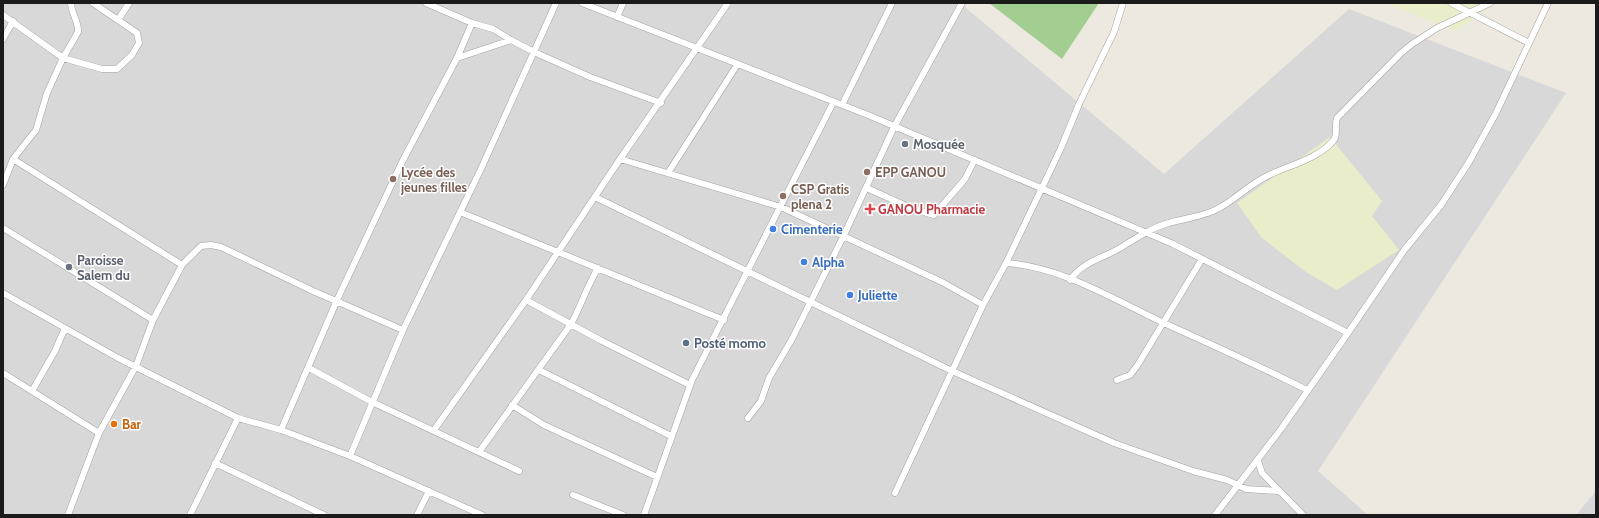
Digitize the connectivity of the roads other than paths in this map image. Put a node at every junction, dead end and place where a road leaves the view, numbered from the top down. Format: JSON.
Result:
{"nodes":[{"id":1,"x":71,"y":3,"type":"edge"},
{"id":2,"x":93,"y":3,"type":"edge"},
{"id":3,"x":128,"y":3,"type":"edge"},
{"id":4,"x":426,"y":3,"type":"edge"},
{"id":5,"x":556,"y":3,"type":"edge"},
{"id":6,"x":582,"y":3,"type":"edge"},
{"id":7,"x":623,"y":3,"type":"edge"},
{"id":8,"x":728,"y":3,"type":"edge"},
{"id":9,"x":892,"y":3,"type":"edge"},
{"id":10,"x":962,"y":3,"type":"edge"},
{"id":11,"x":1123,"y":3,"type":"edge"},
{"id":12,"x":1450,"y":3,"type":"edge"},
{"id":13,"x":1490,"y":3,"type":"edge"},
{"id":14,"x":1548,"y":3,"type":"edge"},
{"id":15,"x":1469,"y":13,"type":"junction"},
{"id":16,"x":3,"y":15,"type":"edge"},
{"id":17,"x":617,"y":17,"type":"junction"},
{"id":18,"x":118,"y":20,"type":"junction"},
{"id":19,"x":13,"y":21,"type":"junction"},
{"id":20,"x":472,"y":23,"type":"junction"},
{"id":21,"x":3,"y":39,"type":"edge"},
{"id":22,"x":512,"y":40,"type":"junction"},
{"id":23,"x":1529,"y":43,"type":"junction"},
{"id":24,"x":696,"y":49,"type":"junction"},
{"id":25,"x":534,"y":52,"type":"junction"},
{"id":26,"x":63,"y":58,"type":"junction"},
{"id":27,"x":457,"y":58,"type":"junction"},
{"id":28,"x":737,"y":65,"type":"junction"},
{"id":29,"x":833,"y":102,"type":"junction"},
{"id":30,"x":661,"y":103,"type":"junction"},
{"id":31,"x":842,"y":105,"type":"junction"},
{"id":32,"x":894,"y":127,"type":"junction"},
{"id":33,"x":13,"y":159,"type":"junction"},
{"id":34,"x":620,"y":159,"type":"junction"},
{"id":35,"x":974,"y":161,"type":"junction"},
{"id":36,"x":668,"y":173,"type":"junction"},
{"id":37,"x":3,"y":185,"type":"edge"},
{"id":38,"x":869,"y":189,"type":"dead end"},
{"id":39,"x":1040,"y":189,"type":"junction"},
{"id":40,"x":595,"y":197,"type":"junction"},
{"id":41,"x":781,"y":207,"type":"junction"},
{"id":42,"x":460,"y":212,"type":"junction"},
{"id":43,"x":3,"y":228,"type":"edge"},
{"id":44,"x":1145,"y":232,"type":"junction"},
{"id":45,"x":844,"y":235,"type":"junction"},
{"id":46,"x":557,"y":253,"type":"junction"},
{"id":47,"x":1202,"y":259,"type":"junction"},
{"id":48,"x":1006,"y":263,"type":"junction"},
{"id":49,"x":182,"y":265,"type":"junction"},
{"id":50,"x":598,"y":268,"type":"junction"},
{"id":51,"x":748,"y":272,"type":"junction"},
{"id":52,"x":1070,"y":280,"type":"junction"},
{"id":53,"x":3,"y":294,"type":"edge"},
{"id":54,"x":337,"y":300,"type":"junction"},
{"id":55,"x":526,"y":300,"type":"junction"},
{"id":56,"x":810,"y":302,"type":"junction"},
{"id":57,"x":983,"y":305,"type":"junction"},
{"id":58,"x":153,"y":320,"type":"junction"},
{"id":59,"x":724,"y":320,"type":"junction"},
{"id":60,"x":1162,"y":322,"type":"junction"},
{"id":61,"x":571,"y":324,"type":"junction"},
{"id":62,"x":65,"y":328,"type":"junction"},
{"id":63,"x":403,"y":330,"type":"junction"},
{"id":64,"x":1348,"y":333,"type":"junction"},
{"id":65,"x":136,"y":366,"type":"junction"},
{"id":66,"x":309,"y":368,"type":"junction"},
{"id":67,"x":539,"y":370,"type":"junction"},
{"id":68,"x":952,"y":371,"type":"junction"},
{"id":69,"x":3,"y":373,"type":"edge"},
{"id":70,"x":1117,"y":380,"type":"dead end"},
{"id":71,"x":690,"y":385,"type":"junction"},
{"id":72,"x":1307,"y":390,"type":"junction"},
{"id":73,"x":32,"y":391,"type":"junction"},
{"id":74,"x":372,"y":402,"type":"junction"},
{"id":75,"x":512,"y":405,"type":"junction"},
{"id":76,"x":238,"y":418,"type":"junction"},
{"id":77,"x":748,"y":418,"type":"dead end"},
{"id":78,"x":281,"y":430,"type":"junction"},
{"id":79,"x":434,"y":430,"type":"junction"},
{"id":80,"x":99,"y":433,"type":"junction"},
{"id":81,"x":671,"y":436,"type":"junction"},
{"id":82,"x":479,"y":452,"type":"junction"},
{"id":83,"x":350,"y":456,"type":"junction"},
{"id":84,"x":1258,"y":461,"type":"junction"},
{"id":85,"x":215,"y":464,"type":"junction"},
{"id":86,"x":519,"y":471,"type":"dead end"},
{"id":87,"x":657,"y":477,"type":"junction"},
{"id":88,"x":1239,"y":485,"type":"junction"},
{"id":89,"x":429,"y":491,"type":"junction"},
{"id":90,"x":1278,"y":491,"type":"junction"},
{"id":91,"x":895,"y":493,"type":"dead end"},
{"id":92,"x":573,"y":495,"type":"dead end"},
{"id":93,"x":192,"y":514,"type":"edge"},
{"id":94,"x":68,"y":515,"type":"edge"},
{"id":95,"x":324,"y":515,"type":"edge"},
{"id":96,"x":417,"y":515,"type":"edge"},
{"id":97,"x":482,"y":515,"type":"edge"},
{"id":98,"x":623,"y":515,"type":"edge"},
{"id":99,"x":644,"y":515,"type":"edge"},
{"id":100,"x":1215,"y":515,"type":"edge"},
{"id":101,"x":1303,"y":515,"type":"edge"}],
"edges":[{"from":1,"to":26,"type":"street"},
{"from":2,"to":18,"type":"street"},
{"from":3,"to":18,"type":"street"},
{"from":4,"to":20,"type":"street"},
{"from":5,"to":25,"type":"street"},
{"from":6,"to":17,"type":"street"},
{"from":7,"to":17,"type":"street"},
{"from":8,"to":24,"type":"street"},
{"from":9,"to":31,"type":"street"},
{"from":10,"to":32,"type":"street"},
{"from":11,"to":39,"type":"street"},
{"from":12,"to":15,"type":"street"},
{"from":13,"to":15,"type":"street"},
{"from":14,"to":23,"type":"street"},
{"from":15,"to":23,"type":"street"},
{"from":15,"to":44,"type":"street"},
{"from":16,"to":19,"type":"street"},
{"from":17,"to":24,"type":"street"},
{"from":18,"to":26,"type":"street"},
{"from":19,"to":21,"type":"street"},
{"from":19,"to":26,"type":"street"},
{"from":20,"to":22,"type":"street"},
{"from":20,"to":27,"type":"street"},
{"from":22,"to":25,"type":"street"},
{"from":22,"to":27,"type":"street"},
{"from":23,"to":64,"type":"street"},
{"from":24,"to":28,"type":"street"},
{"from":24,"to":30,"type":"street"},
{"from":25,"to":30,"type":"street"},
{"from":25,"to":42,"type":"street"},
{"from":26,"to":33,"type":"street"},
{"from":27,"to":54,"type":"street"},
{"from":28,"to":29,"type":"street"},
{"from":28,"to":36,"type":"street"},
{"from":29,"to":31,"type":"street"},
{"from":29,"to":41,"type":"street"},
{"from":30,"to":34,"type":"street"},
{"from":31,"to":32,"type":"street"},
{"from":32,"to":35,"type":"street"},
{"from":32,"to":45,"type":"street"},
{"from":33,"to":37,"type":"street"},
{"from":33,"to":49,"type":"street"},
{"from":34,"to":36,"type":"street"},
{"from":34,"to":40,"type":"street"},
{"from":35,"to":38,"type":"street"},
{"from":35,"to":39,"type":"street"},
{"from":36,"to":41,"type":"street"},
{"from":39,"to":44,"type":"street"},
{"from":39,"to":48,"type":"street"},
{"from":40,"to":46,"type":"street"},
{"from":40,"to":51,"type":"street"},
{"from":41,"to":45,"type":"street"},
{"from":41,"to":51,"type":"street"},
{"from":42,"to":46,"type":"street"},
{"from":42,"to":63,"type":"street"},
{"from":43,"to":58,"type":"street"},
{"from":44,"to":47,"type":"street"},
{"from":44,"to":52,"type":"street"},
{"from":45,"to":56,"type":"street"},
{"from":45,"to":57,"type":"street"},
{"from":46,"to":50,"type":"street"},
{"from":46,"to":55,"type":"street"},
{"from":47,"to":60,"type":"street"},
{"from":47,"to":64,"type":"street"},
{"from":48,"to":52,"type":"street"},
{"from":48,"to":57,"type":"street"},
{"from":49,"to":54,"type":"street"},
{"from":49,"to":58,"type":"street"},
{"from":50,"to":59,"type":"street"},
{"from":50,"to":61,"type":"street"},
{"from":51,"to":56,"type":"street"},
{"from":51,"to":59,"type":"street"},
{"from":52,"to":60,"type":"street"},
{"from":53,"to":62,"type":"street"},
{"from":54,"to":63,"type":"street"},
{"from":54,"to":66,"type":"street"},
{"from":55,"to":61,"type":"street"},
{"from":55,"to":79,"type":"street"},
{"from":56,"to":68,"type":"street"},
{"from":56,"to":77,"type":"street"},
{"from":57,"to":68,"type":"street"},
{"from":58,"to":65,"type":"street"},
{"from":59,"to":71,"type":"street"},
{"from":60,"to":70,"type":"street"},
{"from":60,"to":72,"type":"street"},
{"from":61,"to":67,"type":"street"},
{"from":61,"to":71,"type":"street"},
{"from":62,"to":65,"type":"street"},
{"from":62,"to":73,"type":"street"},
{"from":63,"to":74,"type":"street"},
{"from":64,"to":72,"type":"street"},
{"from":65,"to":76,"type":"street"},
{"from":65,"to":80,"type":"street"},
{"from":66,"to":74,"type":"street"},
{"from":66,"to":78,"type":"street"},
{"from":67,"to":75,"type":"street"},
{"from":67,"to":81,"type":"street"},
{"from":68,"to":88,"type":"street"},
{"from":68,"to":91,"type":"street"},
{"from":69,"to":73,"type":"street"},
{"from":71,"to":81,"type":"street"},
{"from":72,"to":84,"type":"street"},
{"from":73,"to":80,"type":"street"},
{"from":74,"to":79,"type":"street"},
{"from":74,"to":83,"type":"street"},
{"from":75,"to":82,"type":"street"},
{"from":75,"to":87,"type":"street"},
{"from":76,"to":78,"type":"street"},
{"from":76,"to":85,"type":"street"},
{"from":78,"to":83,"type":"street"},
{"from":79,"to":82,"type":"street"},
{"from":80,"to":94,"type":"street"},
{"from":81,"to":87,"type":"street"},
{"from":82,"to":86,"type":"street"},
{"from":83,"to":89,"type":"street"},
{"from":84,"to":88,"type":"street"},
{"from":84,"to":90,"type":"street"},
{"from":85,"to":93,"type":"street"},
{"from":85,"to":95,"type":"street"},
{"from":87,"to":99,"type":"street"},
{"from":88,"to":90,"type":"street"},
{"from":88,"to":100,"type":"street"},
{"from":89,"to":96,"type":"street"},
{"from":89,"to":97,"type":"street"},
{"from":90,"to":101,"type":"street"},
{"from":92,"to":98,"type":"street"}]}
